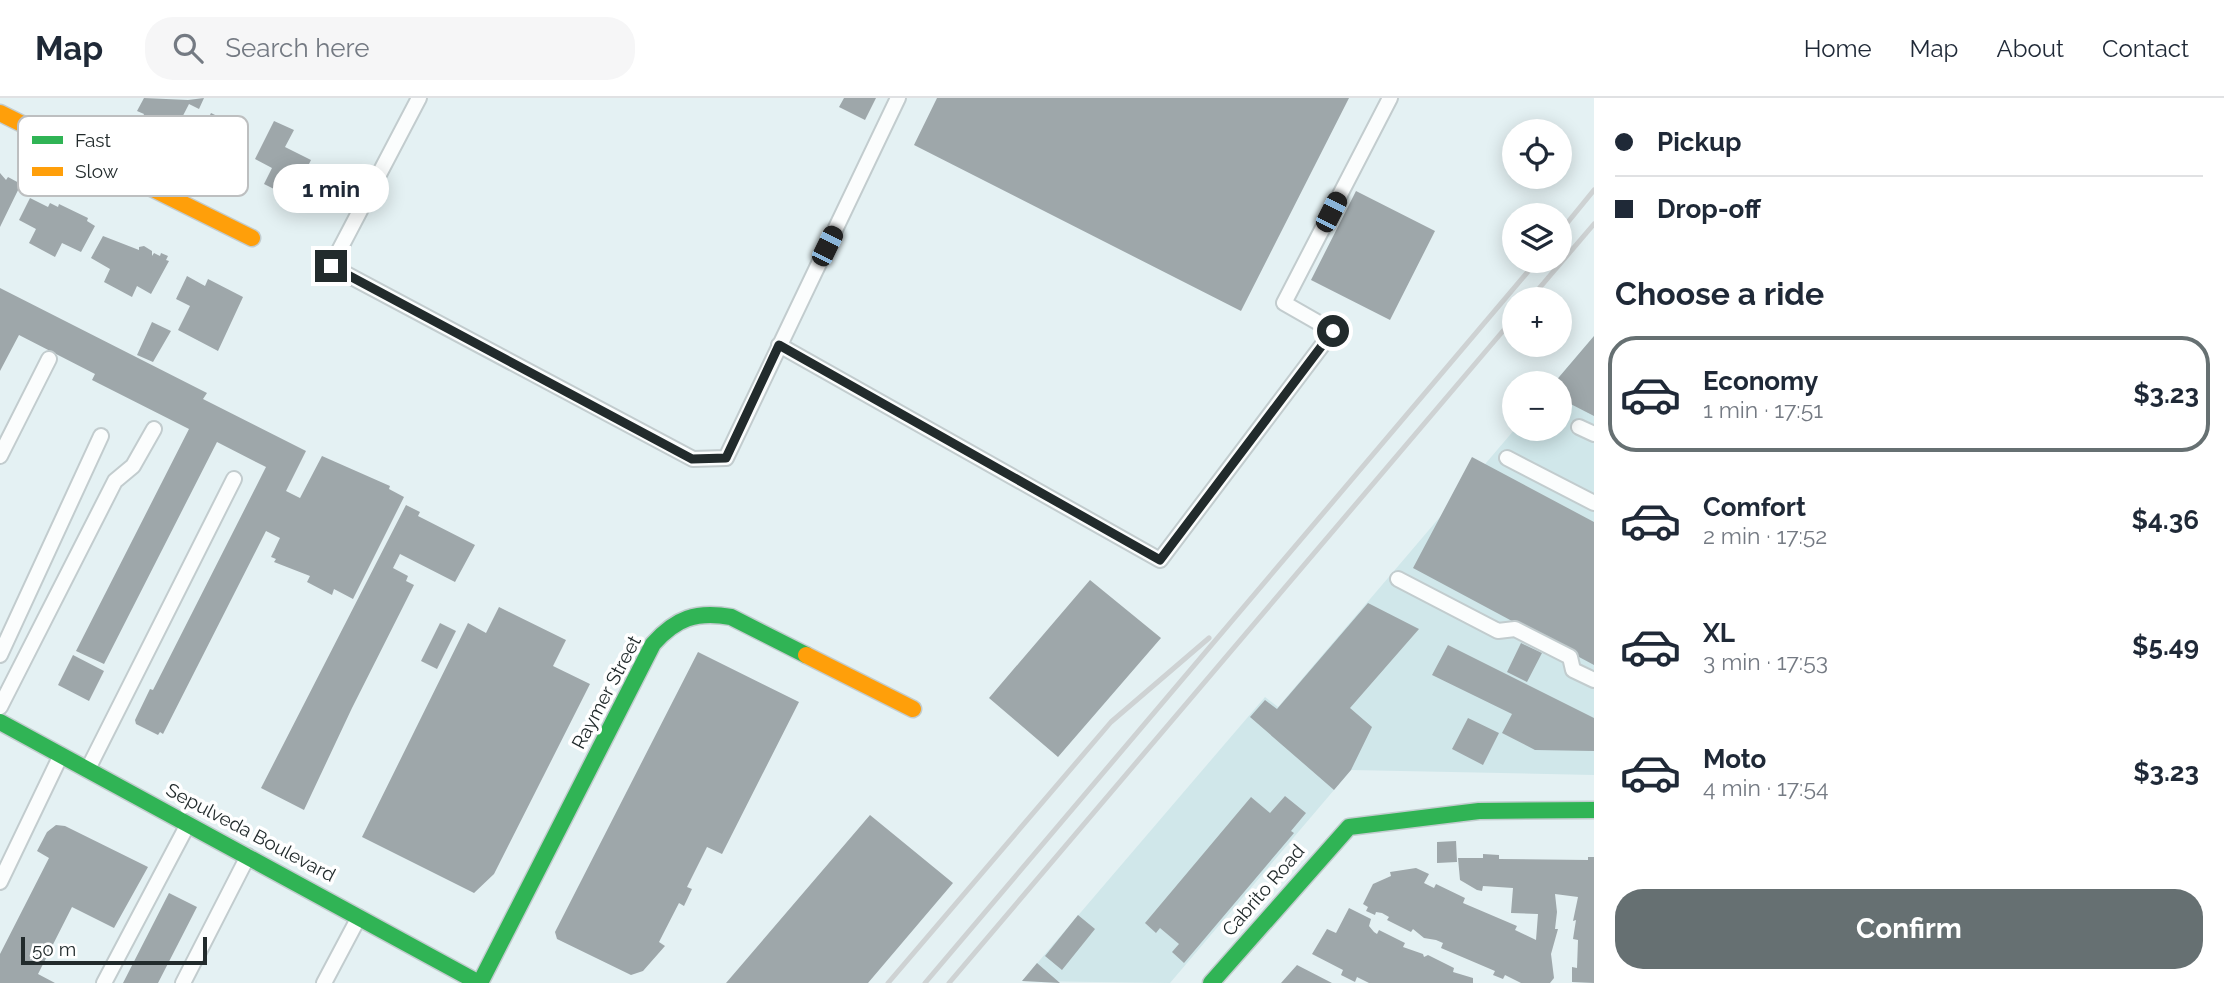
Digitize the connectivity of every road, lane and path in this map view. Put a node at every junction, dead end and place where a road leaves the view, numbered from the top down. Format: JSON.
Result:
{"nodes":[{"id":1,"x":419,"y":98,"type":"edge"},
{"id":2,"x":898,"y":98,"type":"edge"},
{"id":3,"x":1390,"y":98,"type":"edge"},
{"id":4,"x":0,"y":113,"type":"edge"},
{"id":5,"x":18,"y":122,"type":"edge"},
{"id":6,"x":167,"y":196,"type":"edge"},
{"id":7,"x":252,"y":238,"type":"dead end"},
{"id":8,"x":779,"y":345,"type":"junction"},
{"id":9,"x":49,"y":359,"type":"dead end"},
{"id":10,"x":1579,"y":427,"type":"dead end"},
{"id":11,"x":154,"y":429,"type":"dead end"},
{"id":12,"x":1594,"y":434,"type":"edge"},
{"id":13,"x":101,"y":436,"type":"dead end"},
{"id":14,"x":0,"y":456,"type":"edge"},
{"id":15,"x":1507,"y":458,"type":"dead end"},
{"id":16,"x":234,"y":479,"type":"dead end"},
{"id":17,"x":1594,"y":503,"type":"edge"},
{"id":18,"x":1398,"y":579,"type":"dead end"},
{"id":19,"x":0,"y":655,"type":"edge"},
{"id":20,"x":1594,"y":680,"type":"edge"},
{"id":21,"x":0,"y":707,"type":"edge"},
{"id":22,"x":913,"y":709,"type":"dead end"},
{"id":23,"x":0,"y":722,"type":"edge"},
{"id":24,"x":61,"y":753,"type":"junction"},
{"id":25,"x":88,"y":768,"type":"junction"},
{"id":26,"x":1594,"y":810,"type":"edge"},
{"id":27,"x":189,"y":823,"type":"junction"},
{"id":28,"x":249,"y":855,"type":"junction"},
{"id":29,"x":0,"y":882,"type":"edge"},
{"id":30,"x":359,"y":916,"type":"junction"},
{"id":31,"x":104,"y":983,"type":"edge"},
{"id":32,"x":183,"y":983,"type":"edge"},
{"id":33,"x":324,"y":983,"type":"edge"},
{"id":34,"x":479,"y":983,"type":"edge"},
{"id":35,"x":1211,"y":983,"type":"edge"}],
"edges":[{"from":1,"to":8,"type":"lane"},
{"from":2,"to":8,"type":"lane"},
{"from":3,"to":8,"type":"lane"},
{"from":4,"to":5,"type":"street"},
{"from":6,"to":7,"type":"street"},
{"from":9,"to":14,"type":"lane"},
{"from":10,"to":12,"type":"lane"},
{"from":11,"to":21,"type":"lane"},
{"from":13,"to":19,"type":"lane"},
{"from":15,"to":17,"type":"lane"},
{"from":16,"to":25,"type":"lane"},
{"from":18,"to":20,"type":"lane"},
{"from":22,"to":34,"type":"street","name":"Raymer Street"},
{"from":23,"to":24,"type":"street","name":"Sepulveda Boulevard"},
{"from":24,"to":25,"type":"street","name":"Sepulveda Boulevard"},
{"from":24,"to":29,"type":"lane"},
{"from":25,"to":27,"type":"street","name":"Sepulveda Boulevard"},
{"from":26,"to":35,"type":"street","name":"Cabrito Road"},
{"from":27,"to":28,"type":"street","name":"Sepulveda Boulevard"},
{"from":27,"to":31,"type":"lane"},
{"from":28,"to":30,"type":"street","name":"Sepulveda Boulevard"},
{"from":28,"to":32,"type":"lane"},
{"from":30,"to":33,"type":"lane"},
{"from":30,"to":34,"type":"street","name":"Sepulveda Boulevard"}]}
